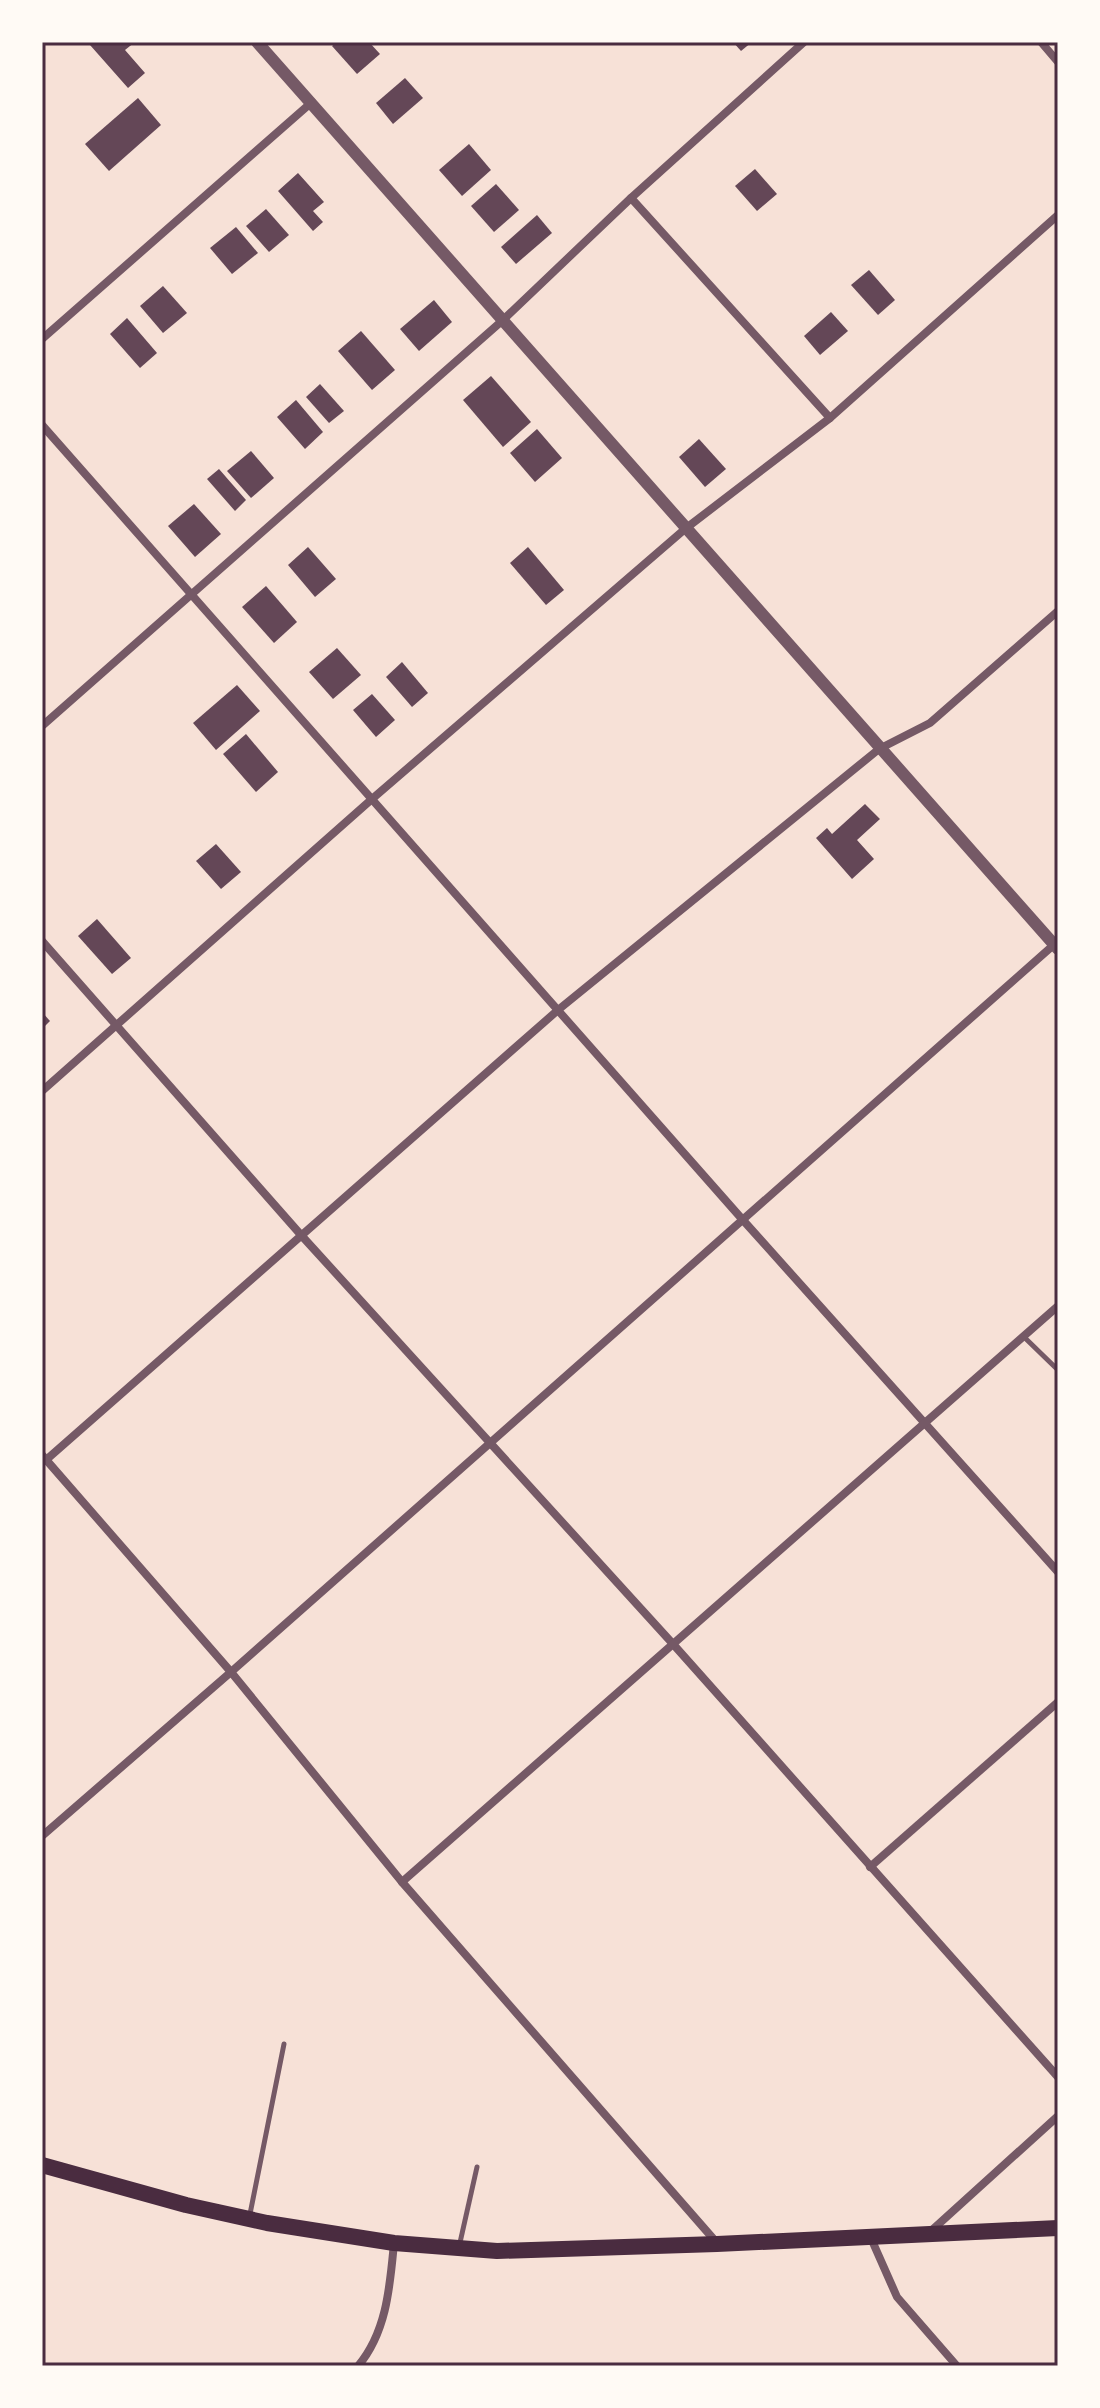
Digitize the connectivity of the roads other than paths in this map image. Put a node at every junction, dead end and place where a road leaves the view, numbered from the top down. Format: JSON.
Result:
{"nodes":[{"id":1,"x":257,"y":42,"type":"edge"},
{"id":2,"x":804,"y":42,"type":"edge"},
{"id":3,"x":1041,"y":42,"type":"edge"},
{"id":4,"x":1058,"y":62,"type":"edge"},
{"id":5,"x":312,"y":102,"type":"junction"},
{"id":6,"x":631,"y":198,"type":"junction"},
{"id":7,"x":1058,"y":215,"type":"edge"},
{"id":8,"x":503,"y":320,"type":"junction"},
{"id":9,"x":42,"y":339,"type":"edge"},
{"id":10,"x":830,"y":418,"type":"junction"},
{"id":11,"x":42,"y":425,"type":"edge"},
{"id":12,"x":685,"y":529,"type":"junction"},
{"id":13,"x":192,"y":593,"type":"junction"},
{"id":14,"x":1058,"y":611,"type":"edge"},
{"id":15,"x":42,"y":726,"type":"edge"},
{"id":16,"x":879,"y":749,"type":"junction"},
{"id":17,"x":372,"y":799,"type":"junction"},
{"id":18,"x":42,"y":941,"type":"edge"},
{"id":19,"x":1057,"y":945,"type":"edge"},
{"id":20,"x":558,"y":1010,"type":"junction"},
{"id":21,"x":117,"y":1025,"type":"junction"},
{"id":22,"x":42,"y":1091,"type":"edge"},
{"id":23,"x":742,"y":1219,"type":"junction"},
{"id":24,"x":301,"y":1235,"type":"junction"},
{"id":25,"x":1058,"y":1306,"type":"edge"},
{"id":26,"x":1024,"y":1336,"type":"junction"},
{"id":27,"x":1058,"y":1370,"type":"edge"},
{"id":28,"x":924,"y":1423,"type":"junction"},
{"id":29,"x":492,"y":1442,"type":"junction"},
{"id":30,"x":44,"y":1458,"type":"edge"},
{"id":31,"x":1058,"y":1572,"type":"edge"},
{"id":32,"x":673,"y":1644,"type":"junction"},
{"id":33,"x":231,"y":1672,"type":"junction"},
{"id":34,"x":1058,"y":1702,"type":"edge"},
{"id":35,"x":42,"y":1836,"type":"edge"},
{"id":36,"x":870,"y":1867,"type":"junction"},
{"id":37,"x":402,"y":1882,"type":"junction"},
{"id":38,"x":284,"y":2044,"type":"dead end"},
{"id":39,"x":1058,"y":2077,"type":"edge"},
{"id":40,"x":1058,"y":2116,"type":"edge"},
{"id":41,"x":42,"y":2165,"type":"edge"},
{"id":42,"x":477,"y":2167,"type":"dead end"},
{"id":43,"x":249,"y":2219,"type":"junction"},
{"id":44,"x":1058,"y":2228,"type":"edge"},
{"id":45,"x":930,"y":2232,"type":"junction"},
{"id":46,"x":870,"y":2236,"type":"junction"},
{"id":47,"x":394,"y":2243,"type":"junction"},
{"id":48,"x":717,"y":2244,"type":"junction"},
{"id":49,"x":459,"y":2248,"type":"junction"},
{"id":50,"x":358,"y":2366,"type":"edge"},
{"id":51,"x":957,"y":2366,"type":"edge"}],
"edges":[{"from":1,"to":5,"type":"street"},
{"from":2,"to":6,"type":"street"},
{"from":3,"to":4,"type":"street"},
{"from":5,"to":8,"type":"street"},
{"from":5,"to":9,"type":"street"},
{"from":6,"to":8,"type":"street"},
{"from":6,"to":10,"type":"street"},
{"from":7,"to":10,"type":"street"},
{"from":8,"to":12,"type":"street"},
{"from":8,"to":13,"type":"street"},
{"from":10,"to":12,"type":"street"},
{"from":11,"to":13,"type":"street"},
{"from":12,"to":16,"type":"street"},
{"from":12,"to":17,"type":"street"},
{"from":13,"to":15,"type":"street"},
{"from":13,"to":17,"type":"street"},
{"from":14,"to":16,"type":"street"},
{"from":16,"to":19,"type":"street"},
{"from":16,"to":20,"type":"street"},
{"from":17,"to":20,"type":"street"},
{"from":17,"to":21,"type":"street"},
{"from":18,"to":21,"type":"street"},
{"from":19,"to":23,"type":"street"},
{"from":20,"to":23,"type":"street"},
{"from":20,"to":24,"type":"street"},
{"from":21,"to":22,"type":"street"},
{"from":21,"to":24,"type":"street"},
{"from":23,"to":28,"type":"street"},
{"from":23,"to":29,"type":"street"},
{"from":24,"to":29,"type":"street"},
{"from":24,"to":30,"type":"street"},
{"from":25,"to":26,"type":"street"},
{"from":26,"to":27,"type":"lane"},
{"from":26,"to":28,"type":"street"},
{"from":28,"to":31,"type":"street"},
{"from":28,"to":32,"type":"street"},
{"from":29,"to":32,"type":"street"},
{"from":29,"to":33,"type":"street"},
{"from":30,"to":33,"type":"street"},
{"from":32,"to":36,"type":"street"},
{"from":32,"to":37,"type":"street"},
{"from":33,"to":35,"type":"street"},
{"from":33,"to":37,"type":"street"},
{"from":34,"to":36,"type":"street"},
{"from":36,"to":39,"type":"street"},
{"from":37,"to":48,"type":"street"},
{"from":38,"to":43,"type":"lane"},
{"from":40,"to":45,"type":"street"},
{"from":41,"to":43,"type":"main road"},
{"from":42,"to":49,"type":"lane"},
{"from":43,"to":47,"type":"main road"},
{"from":44,"to":45,"type":"main road"},
{"from":45,"to":46,"type":"main road"},
{"from":46,"to":48,"type":"main road"},
{"from":46,"to":51,"type":"street"},
{"from":47,"to":49,"type":"main road"},
{"from":47,"to":50,"type":"street"},
{"from":48,"to":49,"type":"main road"}]}
